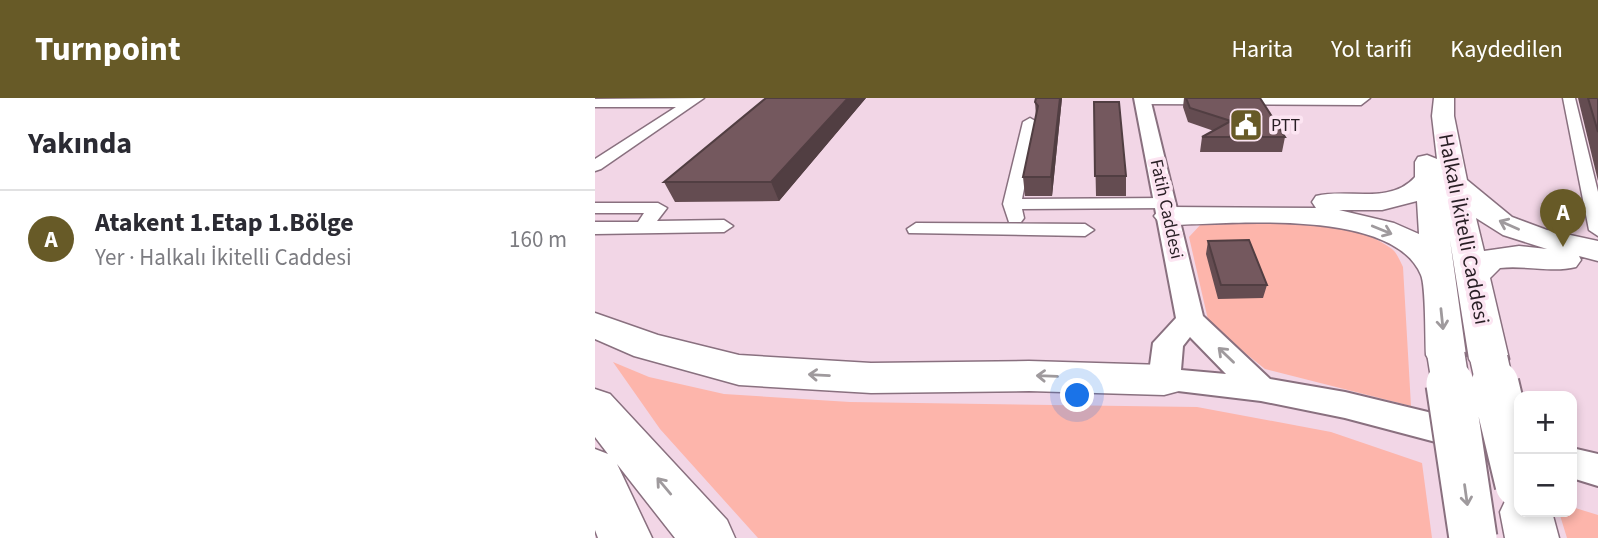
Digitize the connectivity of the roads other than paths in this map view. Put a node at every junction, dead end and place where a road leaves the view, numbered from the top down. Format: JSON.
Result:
{"nodes":[{"id":1,"x":1364,"y":98,"type":"edge"},
{"id":2,"x":1423,"y":98,"type":"edge"},
{"id":3,"x":1444,"y":98,"type":"edge"},
{"id":4,"x":1569,"y":98,"type":"edge"},
{"id":5,"x":1142,"y":99,"type":"edge"},
{"id":6,"x":1264,"y":99,"type":"edge"},
{"id":7,"x":695,"y":100,"type":"edge"},
{"id":8,"x":615,"y":101,"type":"edge"},
{"id":9,"x":595,"y":103,"type":"edge"},
{"id":10,"x":595,"y":112,"type":"edge"},
{"id":11,"x":1030,"y":122,"type":"dead end"},
{"id":12,"x":1580,"y":148,"type":"junction"},
{"id":13,"x":1598,"y":151,"type":"edge"},
{"id":14,"x":595,"y":166,"type":"edge"},
{"id":15,"x":1442,"y":181,"type":"junction"},
{"id":16,"x":1012,"y":204,"type":"junction"},
{"id":17,"x":595,"y":208,"type":"edge"},
{"id":18,"x":1167,"y":210,"type":"junction"},
{"id":19,"x":724,"y":226,"type":"dead end"},
{"id":20,"x":643,"y":227,"type":"junction"},
{"id":21,"x":595,"y":228,"type":"edge"},
{"id":22,"x":916,"y":229,"type":"dead end"},
{"id":23,"x":1018,"y":230,"type":"junction"},
{"id":24,"x":1085,"y":230,"type":"dead end"},
{"id":25,"x":1598,"y":230,"type":"edge"},
{"id":26,"x":1598,"y":251,"type":"edge"},
{"id":27,"x":1598,"y":265,"type":"edge"},
{"id":28,"x":1437,"y":272,"type":"junction"},
{"id":29,"x":1472,"y":277,"type":"junction"},
{"id":30,"x":1190,"y":320,"type":"junction"},
{"id":31,"x":595,"y":325,"type":"edge"},
{"id":32,"x":1468,"y":357,"type":"junction"},
{"id":33,"x":1164,"y":380,"type":"junction"},
{"id":34,"x":1261,"y":389,"type":"junction"},
{"id":35,"x":595,"y":406,"type":"edge"},
{"id":36,"x":1514,"y":448,"type":"edge"},
{"id":37,"x":1577,"y":464,"type":"edge"},
{"id":38,"x":595,"y":470,"type":"edge"},
{"id":39,"x":1598,"y":470,"type":"edge"},
{"id":40,"x":1514,"y":472,"type":"edge"},
{"id":41,"x":1527,"y":517,"type":"edge"},
{"id":42,"x":625,"y":538,"type":"edge"},
{"id":43,"x":708,"y":538,"type":"edge"},
{"id":44,"x":1473,"y":538,"type":"edge"},
{"id":45,"x":1532,"y":538,"type":"edge"}],
"edges":[{"from":1,"to":6,"type":"street"},
{"from":2,"to":15,"type":"main road","name":"Halkalı İkitelli Caddesi"},
{"from":3,"to":15,"type":"main road","name":"Halkalı İkitelli Caddesi"},
{"from":4,"to":12,"type":"street"},
{"from":5,"to":6,"type":"street"},
{"from":5,"to":18,"type":"street","name":"Fatih Caddesi"},
{"from":7,"to":8,"type":"street"},
{"from":7,"to":14,"type":"street"},
{"from":8,"to":9,"type":"street"},
{"from":8,"to":10,"type":"street"},
{"from":11,"to":16,"type":"street"},
{"from":12,"to":13,"type":"street"},
{"from":12,"to":25,"type":"street"},
{"from":15,"to":18,"type":"main road"},
{"from":26,"to":15,"type":"main road","one_way":true},
{"from":15,"to":28,"type":"main road","name":"Halkalı İkitelli Caddesi"},
{"from":15,"to":29,"type":"main road","name":"Halkalı İkitelli Caddesi"},
{"from":16,"to":18,"type":"street"},
{"from":16,"to":23,"type":"street"},
{"from":17,"to":20,"type":"street"},
{"from":18,"to":28,"type":"main road","one_way":true},
{"from":18,"to":30,"type":"street","name":"Fatih Caddesi"},
{"from":19,"to":20,"type":"street"},
{"from":20,"to":21,"type":"street"},
{"from":22,"to":23,"type":"street"},
{"from":23,"to":24,"type":"street"},
{"from":27,"to":29,"type":"main road"},
{"from":28,"to":32,"type":"main road","name":"Halkalı İkitelli Caddesi","one_way":true},
{"from":29,"to":32,"type":"main road","name":"Halkalı İkitelli Caddesi"},
{"from":30,"to":33,"type":"street"},
{"from":34,"to":30,"type":"street","one_way":true},
{"from":33,"to":31,"type":"main road","one_way":true},
{"from":32,"to":40,"type":"main road","bridge":true},
{"from":32,"to":44,"type":"main road","one_way":true,"bridge":true},
{"from":33,"to":34,"type":"street"},
{"from":34,"to":36,"type":"street"},
{"from":43,"to":35,"type":"main road","one_way":true},
{"from":37,"to":39,"type":"street"},
{"from":38,"to":42,"type":"main road"},
{"from":41,"to":45,"type":"main road"}]}
